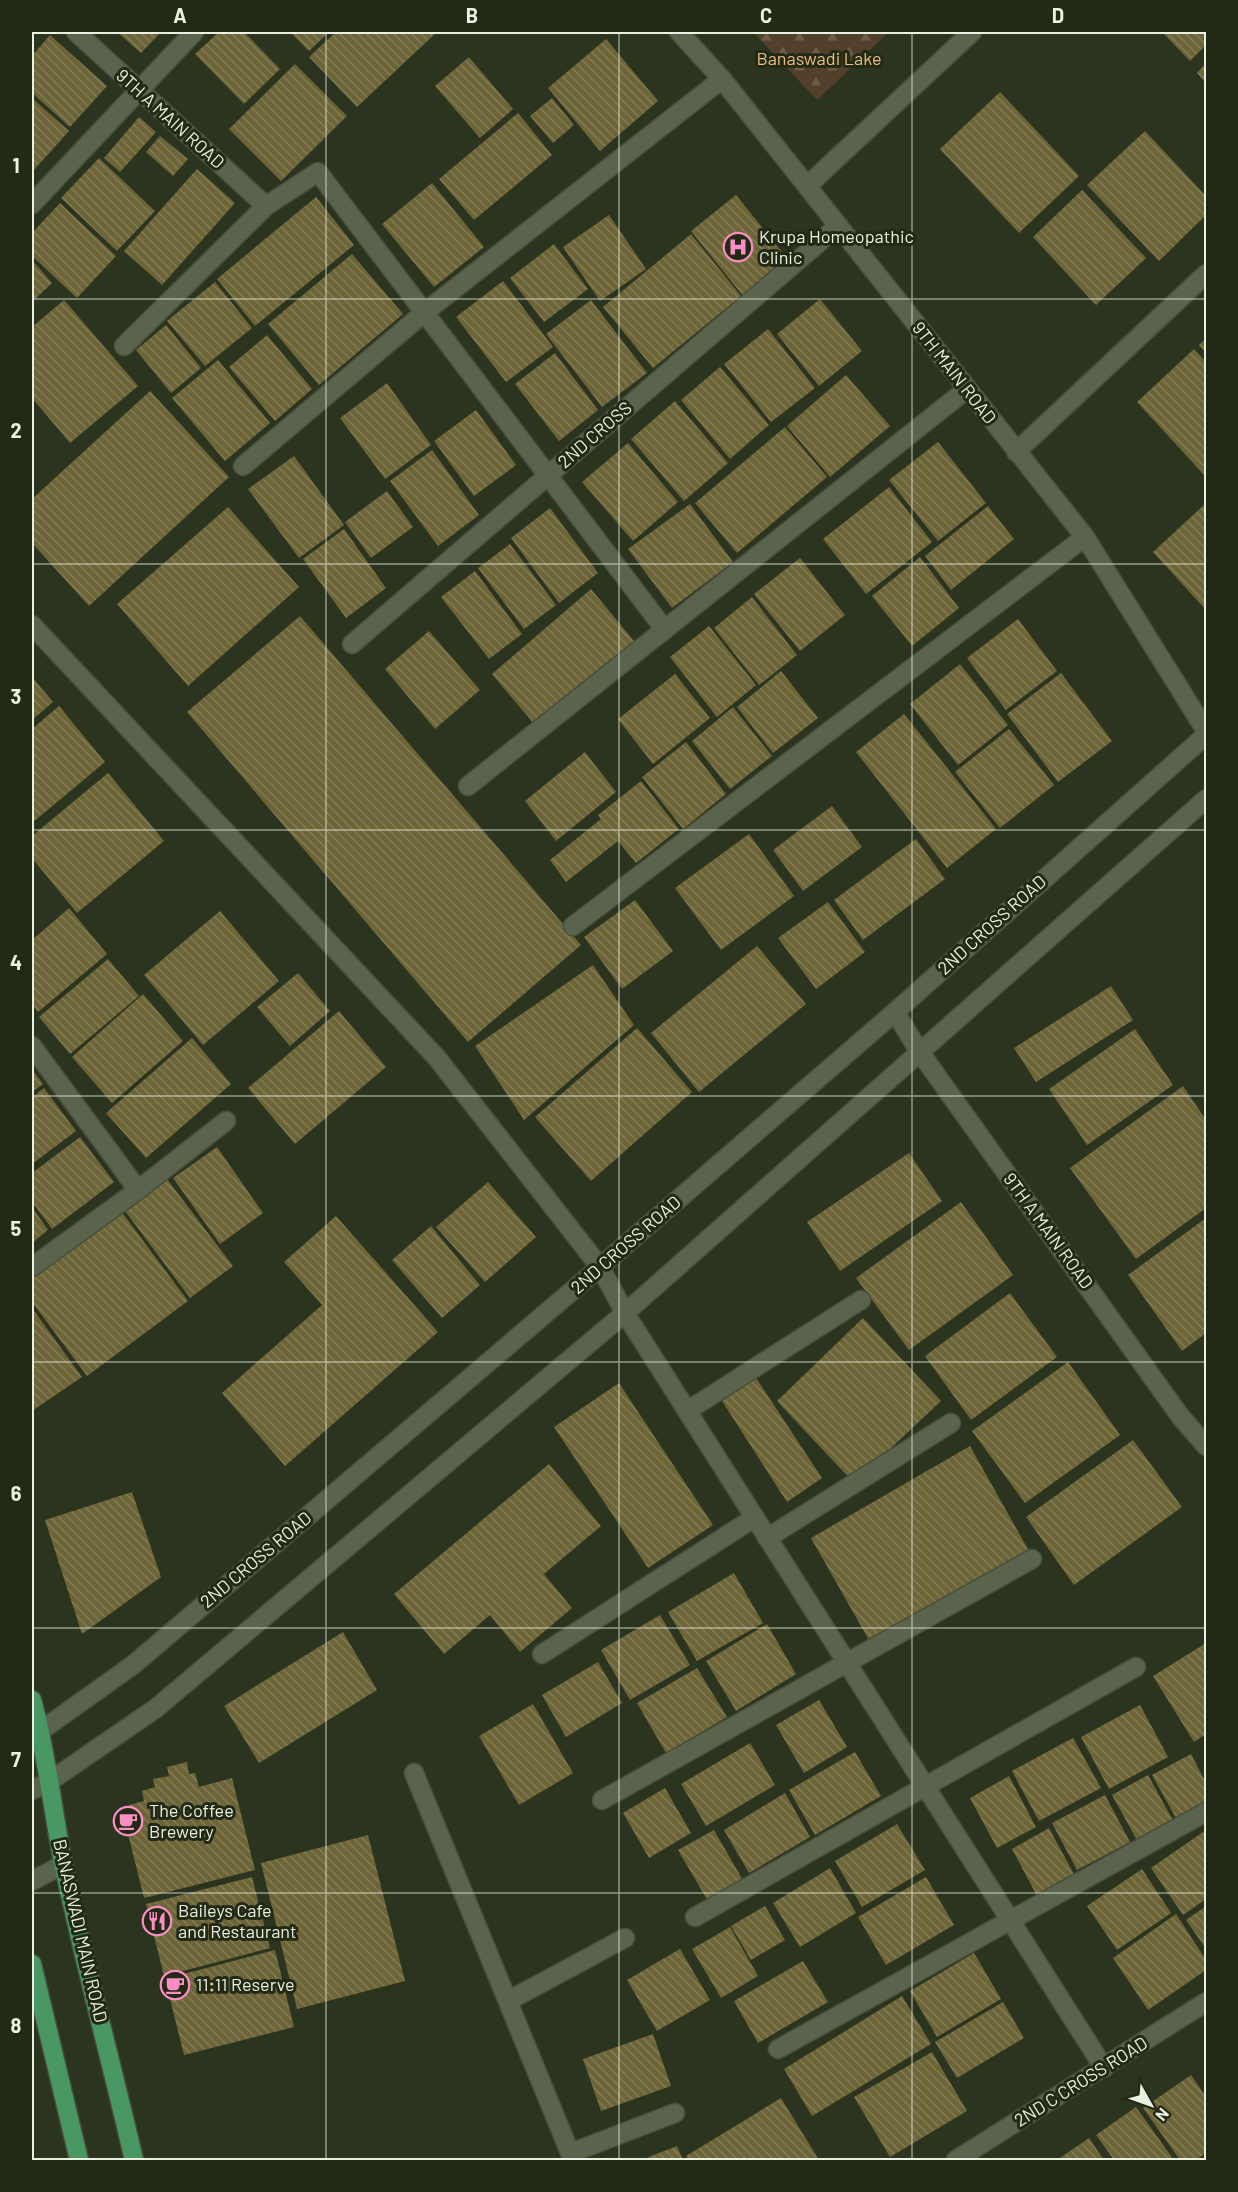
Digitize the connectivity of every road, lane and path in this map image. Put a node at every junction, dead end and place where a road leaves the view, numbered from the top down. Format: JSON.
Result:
{"nodes":[{"id":1,"x":76,"y":32,"type":"edge"},
{"id":2,"x":195,"y":32,"type":"edge"},
{"id":3,"x":679,"y":32,"type":"edge"},
{"id":4,"x":972,"y":32,"type":"edge"},
{"id":5,"x":722,"y":79,"type":"junction"},
{"id":6,"x":138,"y":91,"type":"junction"},
{"id":7,"x":807,"y":186,"type":"junction"},
{"id":8,"x":32,"y":204,"type":"edge"},
{"id":9,"x":266,"y":206,"type":"junction"},
{"id":10,"x":838,"y":226,"type":"junction"},
{"id":11,"x":1206,"y":274,"type":"edge"},
{"id":12,"x":425,"y":312,"type":"junction"},
{"id":13,"x":124,"y":346,"type":"dead end"},
{"id":14,"x":967,"y":389,"type":"junction"},
{"id":15,"x":1016,"y":452,"type":"junction"},
{"id":16,"x":243,"y":466,"type":"dead end"},
{"id":17,"x":548,"y":476,"type":"junction"},
{"id":18,"x":1085,"y":537,"type":"junction"},
{"id":19,"x":32,"y":625,"type":"edge"},
{"id":20,"x":664,"y":630,"type":"junction"},
{"id":21,"x":352,"y":644,"type":"dead end"},
{"id":22,"x":1206,"y":733,"type":"edge"},
{"id":23,"x":468,"y":786,"type":"dead end"},
{"id":24,"x":1206,"y":799,"type":"edge"},
{"id":25,"x":573,"y":926,"type":"dead end"},
{"id":26,"x":895,"y":1012,"type":"junction"},
{"id":27,"x":32,"y":1046,"type":"edge"},
{"id":28,"x":919,"y":1051,"type":"junction"},
{"id":29,"x":226,"y":1121,"type":"dead end"},
{"id":30,"x":138,"y":1190,"type":"junction"},
{"id":31,"x":32,"y":1267,"type":"edge"},
{"id":32,"x":600,"y":1267,"type":"junction"},
{"id":33,"x":861,"y":1300,"type":"dead end"},
{"id":34,"x":624,"y":1313,"type":"junction"},
{"id":35,"x":687,"y":1411,"type":"junction"},
{"id":36,"x":951,"y":1423,"type":"dead end"},
{"id":37,"x":1206,"y":1446,"type":"edge"},
{"id":38,"x":754,"y":1518,"type":"junction"},
{"id":39,"x":767,"y":1538,"type":"junction"},
{"id":40,"x":1032,"y":1559,"type":"dead end"},
{"id":41,"x":542,"y":1654,"type":"dead end"},
{"id":42,"x":846,"y":1664,"type":"junction"},
{"id":43,"x":1136,"y":1667,"type":"dead end"},
{"id":44,"x":32,"y":1700,"type":"edge"},
{"id":45,"x":36,"y":1735,"type":"edge"},
{"id":46,"x":414,"y":1773,"type":"dead end"},
{"id":47,"x":925,"y":1786,"type":"junction"},
{"id":48,"x":39,"y":1787,"type":"edge"},
{"id":49,"x":602,"y":1800,"type":"dead end"},
{"id":50,"x":1206,"y":1812,"type":"edge"},
{"id":51,"x":64,"y":1864,"type":"junction"},
{"id":52,"x":32,"y":1881,"type":"edge"},
{"id":53,"x":695,"y":1917,"type":"dead end"},
{"id":54,"x":1010,"y":1921,"type":"junction"},
{"id":55,"x":625,"y":1938,"type":"dead end"},
{"id":56,"x":32,"y":1964,"type":"edge"},
{"id":57,"x":508,"y":2001,"type":"junction"},
{"id":58,"x":1206,"y":2002,"type":"edge"},
{"id":59,"x":778,"y":2049,"type":"dead end"},
{"id":60,"x":1104,"y":2067,"type":"junction"},
{"id":61,"x":675,"y":2113,"type":"dead end"},
{"id":62,"x":572,"y":2157,"type":"edge"},
{"id":63,"x":79,"y":2160,"type":"edge"},
{"id":64,"x":134,"y":2160,"type":"edge"},
{"id":65,"x":956,"y":2160,"type":"edge"}],
"edges":[{"from":1,"to":6,"type":"street","name":"9TH A MAIN ROAD"},
{"from":2,"to":6,"type":"street"},
{"from":3,"to":5,"type":"street","name":"9TH MAIN ROAD"},
{"from":4,"to":7,"type":"street"},
{"from":5,"to":7,"type":"street","name":"9TH MAIN ROAD"},
{"from":5,"to":12,"type":"street"},
{"from":6,"to":8,"type":"street"},
{"from":6,"to":9,"type":"street","name":"9TH A MAIN ROAD"},
{"from":7,"to":10,"type":"street","name":"9TH MAIN ROAD"},
{"from":9,"to":12,"type":"street"},
{"from":9,"to":13,"type":"street"},
{"from":10,"to":14,"type":"street","name":"9TH MAIN ROAD"},
{"from":10,"to":17,"type":"street","name":"2ND CROSS"},
{"from":11,"to":15,"type":"street"},
{"from":12,"to":16,"type":"street"},
{"from":12,"to":17,"type":"street"},
{"from":14,"to":15,"type":"street","name":"9TH MAIN ROAD"},
{"from":14,"to":20,"type":"street"},
{"from":15,"to":18,"type":"street","name":"9TH MAIN ROAD"},
{"from":17,"to":20,"type":"street"},
{"from":17,"to":21,"type":"street","name":"2ND CROSS"},
{"from":18,"to":22,"type":"street","name":"9TH MAIN ROAD"},
{"from":18,"to":25,"type":"street"},
{"from":19,"to":32,"type":"street"},
{"from":20,"to":23,"type":"street"},
{"from":22,"to":26,"type":"street","name":"2ND CROSS ROAD"},
{"from":24,"to":28,"type":"street"},
{"from":26,"to":28,"type":"street","name":"9TH A MAIN ROAD"},
{"from":26,"to":32,"type":"street","name":"2ND CROSS ROAD"},
{"from":27,"to":30,"type":"street"},
{"from":28,"to":34,"type":"street"},
{"from":28,"to":37,"type":"street","name":"9TH A MAIN ROAD"},
{"from":29,"to":30,"type":"street"},
{"from":30,"to":31,"type":"street"},
{"from":32,"to":34,"type":"street"},
{"from":32,"to":45,"type":"street","name":"2ND CROSS ROAD"},
{"from":33,"to":35,"type":"street"},
{"from":34,"to":35,"type":"street"},
{"from":34,"to":48,"type":"street"},
{"from":35,"to":38,"type":"street"},
{"from":36,"to":39,"type":"street"},
{"from":38,"to":39,"type":"street"},
{"from":38,"to":41,"type":"street"},
{"from":39,"to":42,"type":"street"},
{"from":40,"to":42,"type":"street"},
{"from":42,"to":47,"type":"street"},
{"from":42,"to":49,"type":"street"},
{"from":43,"to":47,"type":"street"},
{"from":44,"to":45,"type":"main road","name":"BANASWADI MAIN ROAD"},
{"from":45,"to":48,"type":"main road","name":"BANASWADI MAIN ROAD"},
{"from":46,"to":57,"type":"street"},
{"from":47,"to":53,"type":"street"},
{"from":47,"to":54,"type":"street"},
{"from":48,"to":51,"type":"main road","name":"BANASWADI MAIN ROAD"},
{"from":50,"to":54,"type":"street"},
{"from":51,"to":52,"type":"street"},
{"from":51,"to":64,"type":"main road","name":"BANASWADI MAIN ROAD"},
{"from":54,"to":59,"type":"street"},
{"from":54,"to":60,"type":"street"},
{"from":55,"to":57,"type":"street"},
{"from":56,"to":63,"type":"main road"},
{"from":57,"to":62,"type":"street"},
{"from":58,"to":60,"type":"street","name":"2ND C CROSS ROAD"},
{"from":60,"to":65,"type":"street","name":"2ND C CROSS ROAD"},
{"from":61,"to":62,"type":"street"}]}
